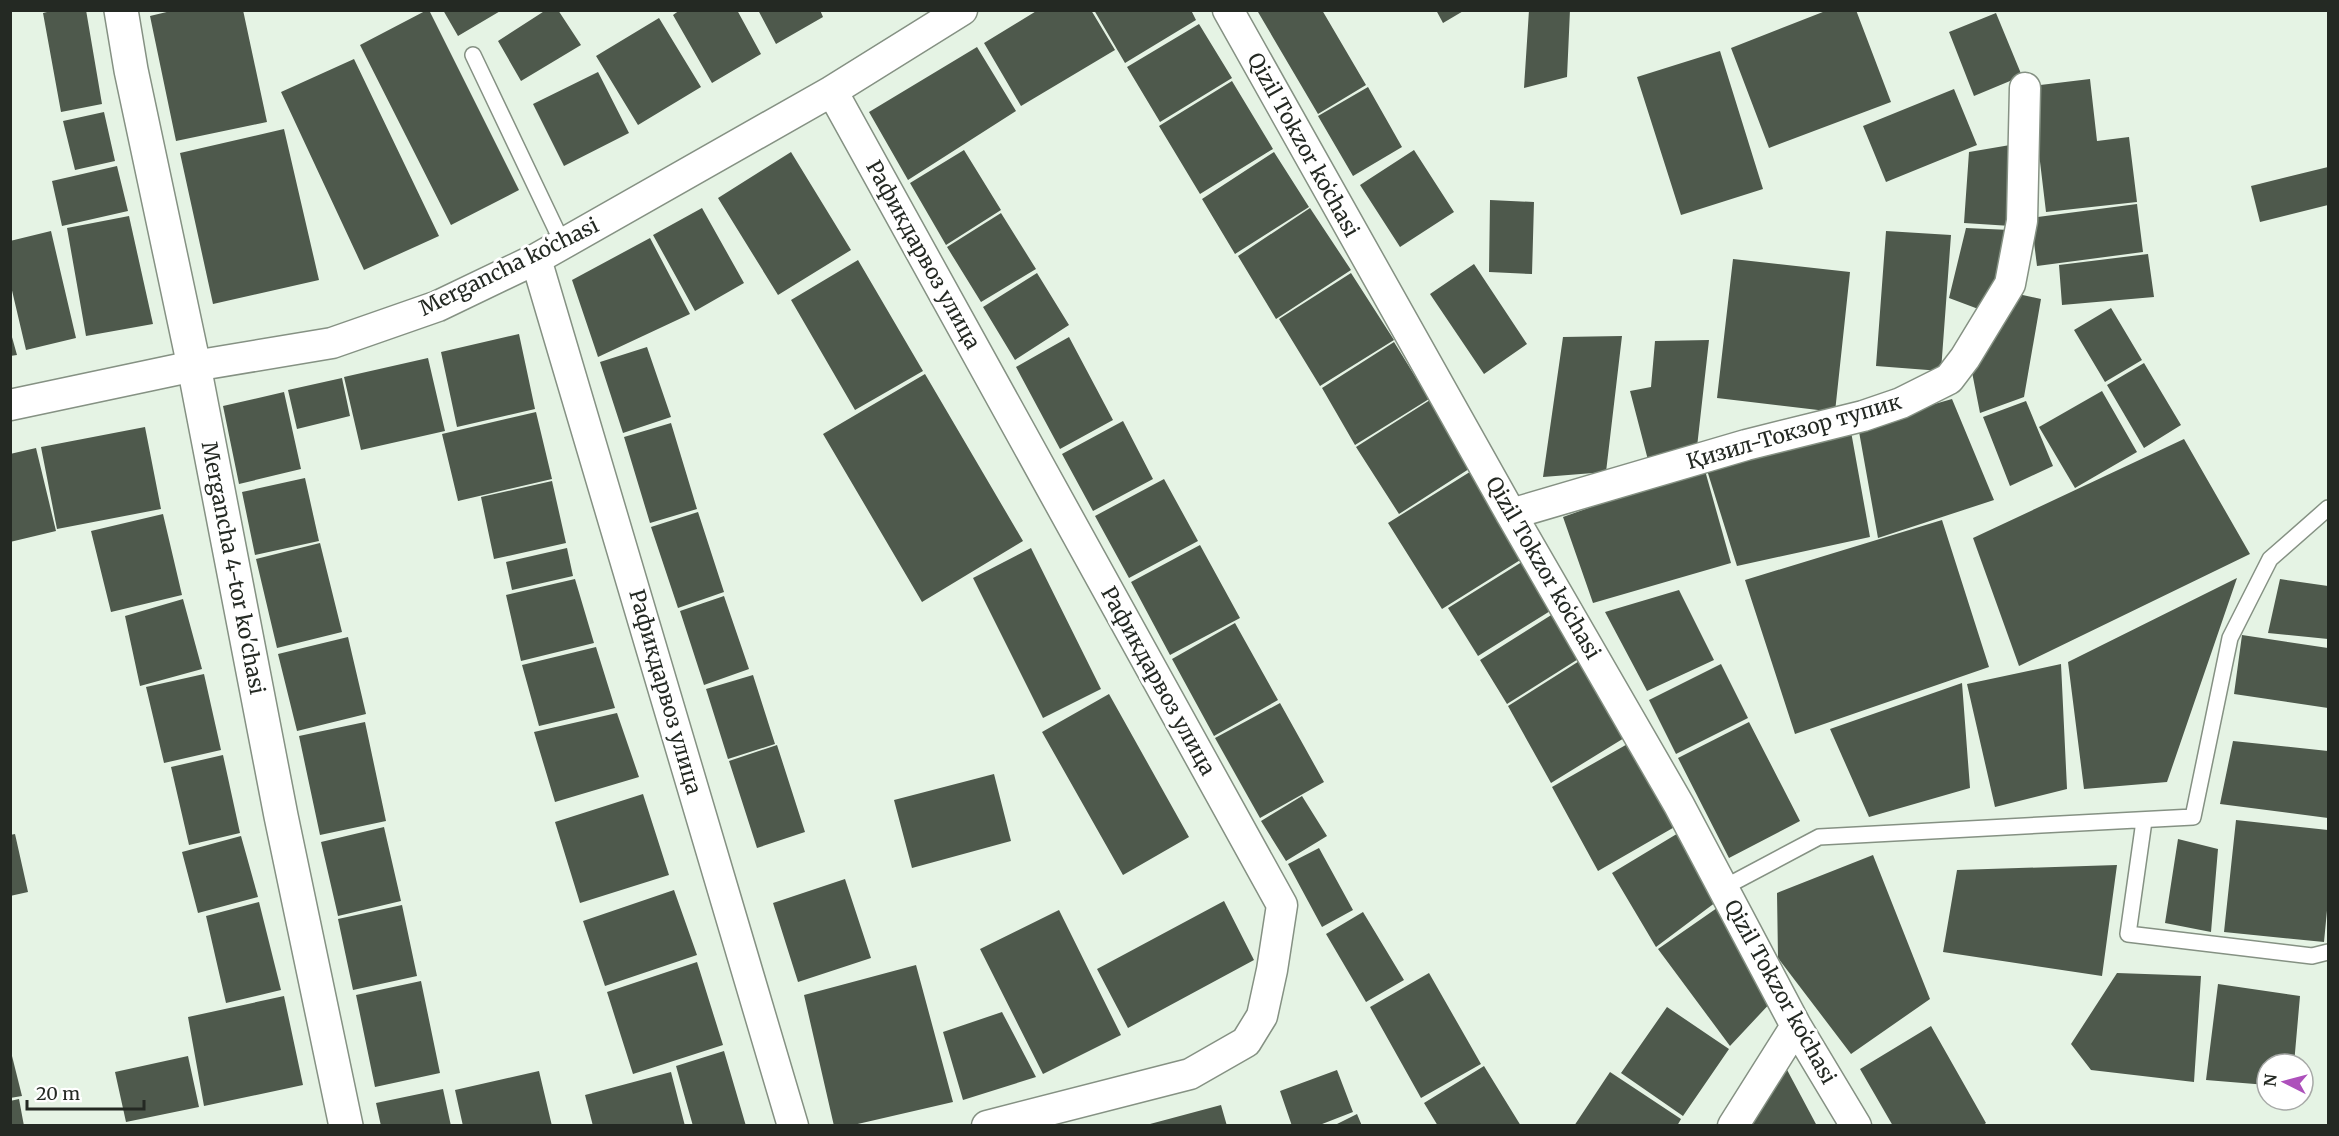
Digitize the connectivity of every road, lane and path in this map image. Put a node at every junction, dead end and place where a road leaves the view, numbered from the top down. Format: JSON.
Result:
{"nodes":[{"id":1,"x":121,"y":10,"type":"edge"},
{"id":2,"x":962,"y":10,"type":"edge"},
{"id":3,"x":1228,"y":10,"type":"edge"},
{"id":4,"x":473,"y":55,"type":"dead end"},
{"id":5,"x":2025,"y":88,"type":"dead end"},
{"id":6,"x":832,"y":91,"type":"junction"},
{"id":7,"x":563,"y":244,"type":"junction"},
{"id":8,"x":536,"y":259,"type":"junction"},
{"id":9,"x":194,"y":366,"type":"junction"},
{"id":10,"x":10,"y":405,"type":"edge"},
{"id":11,"x":2328,"y":508,"type":"edge"},
{"id":12,"x":1511,"y":514,"type":"junction"},
{"id":13,"x":2144,"y":821,"type":"junction"},
{"id":14,"x":1723,"y":888,"type":"junction"},
{"id":15,"x":2328,"y":952,"type":"edge"},
{"id":16,"x":1796,"y":1026,"type":"junction"},
{"id":17,"x":346,"y":1125,"type":"edge"},
{"id":18,"x":793,"y":1125,"type":"edge"},
{"id":19,"x":987,"y":1125,"type":"edge"},
{"id":20,"x":1733,"y":1125,"type":"edge"},
{"id":21,"x":1856,"y":1125,"type":"edge"}],
"edges":[{"from":1,"to":9,"type":"main road","name":"Mergancha 4-tor ko'chasi"},
{"from":2,"to":6,"type":"street","name":"Mergancha koʻchasi"},
{"from":3,"to":12,"type":"street","name":"Qizil Tokzor koʻchasi"},
{"from":4,"to":7,"type":"lane"},
{"from":5,"to":12,"type":"street","name":"Қизил-Токзор тупик"},
{"from":6,"to":7,"type":"street","name":"Mergancha koʻchasi"},
{"from":6,"to":19,"type":"street","name":"Рафикдарвоз улица"},
{"from":7,"to":8,"type":"street","name":"Mergancha koʻchasi"},
{"from":8,"to":9,"type":"street","name":"Mergancha koʻchasi"},
{"from":8,"to":18,"type":"street","name":"Рафикдарвоз улица"},
{"from":9,"to":10,"type":"street","name":"Mergancha koʻchasi"},
{"from":9,"to":17,"type":"main road","name":"Mergancha 4-tor ko'chasi"},
{"from":11,"to":13,"type":"lane"},
{"from":12,"to":14,"type":"street","name":"Qizil Tokzor koʻchasi"},
{"from":13,"to":14,"type":"lane"},
{"from":13,"to":15,"type":"lane"},
{"from":14,"to":16,"type":"street","name":"Qizil Tokzor koʻchasi"},
{"from":16,"to":20,"type":"street"},
{"from":16,"to":21,"type":"street","name":"Qizil Tokzor koʻchasi"}]}
